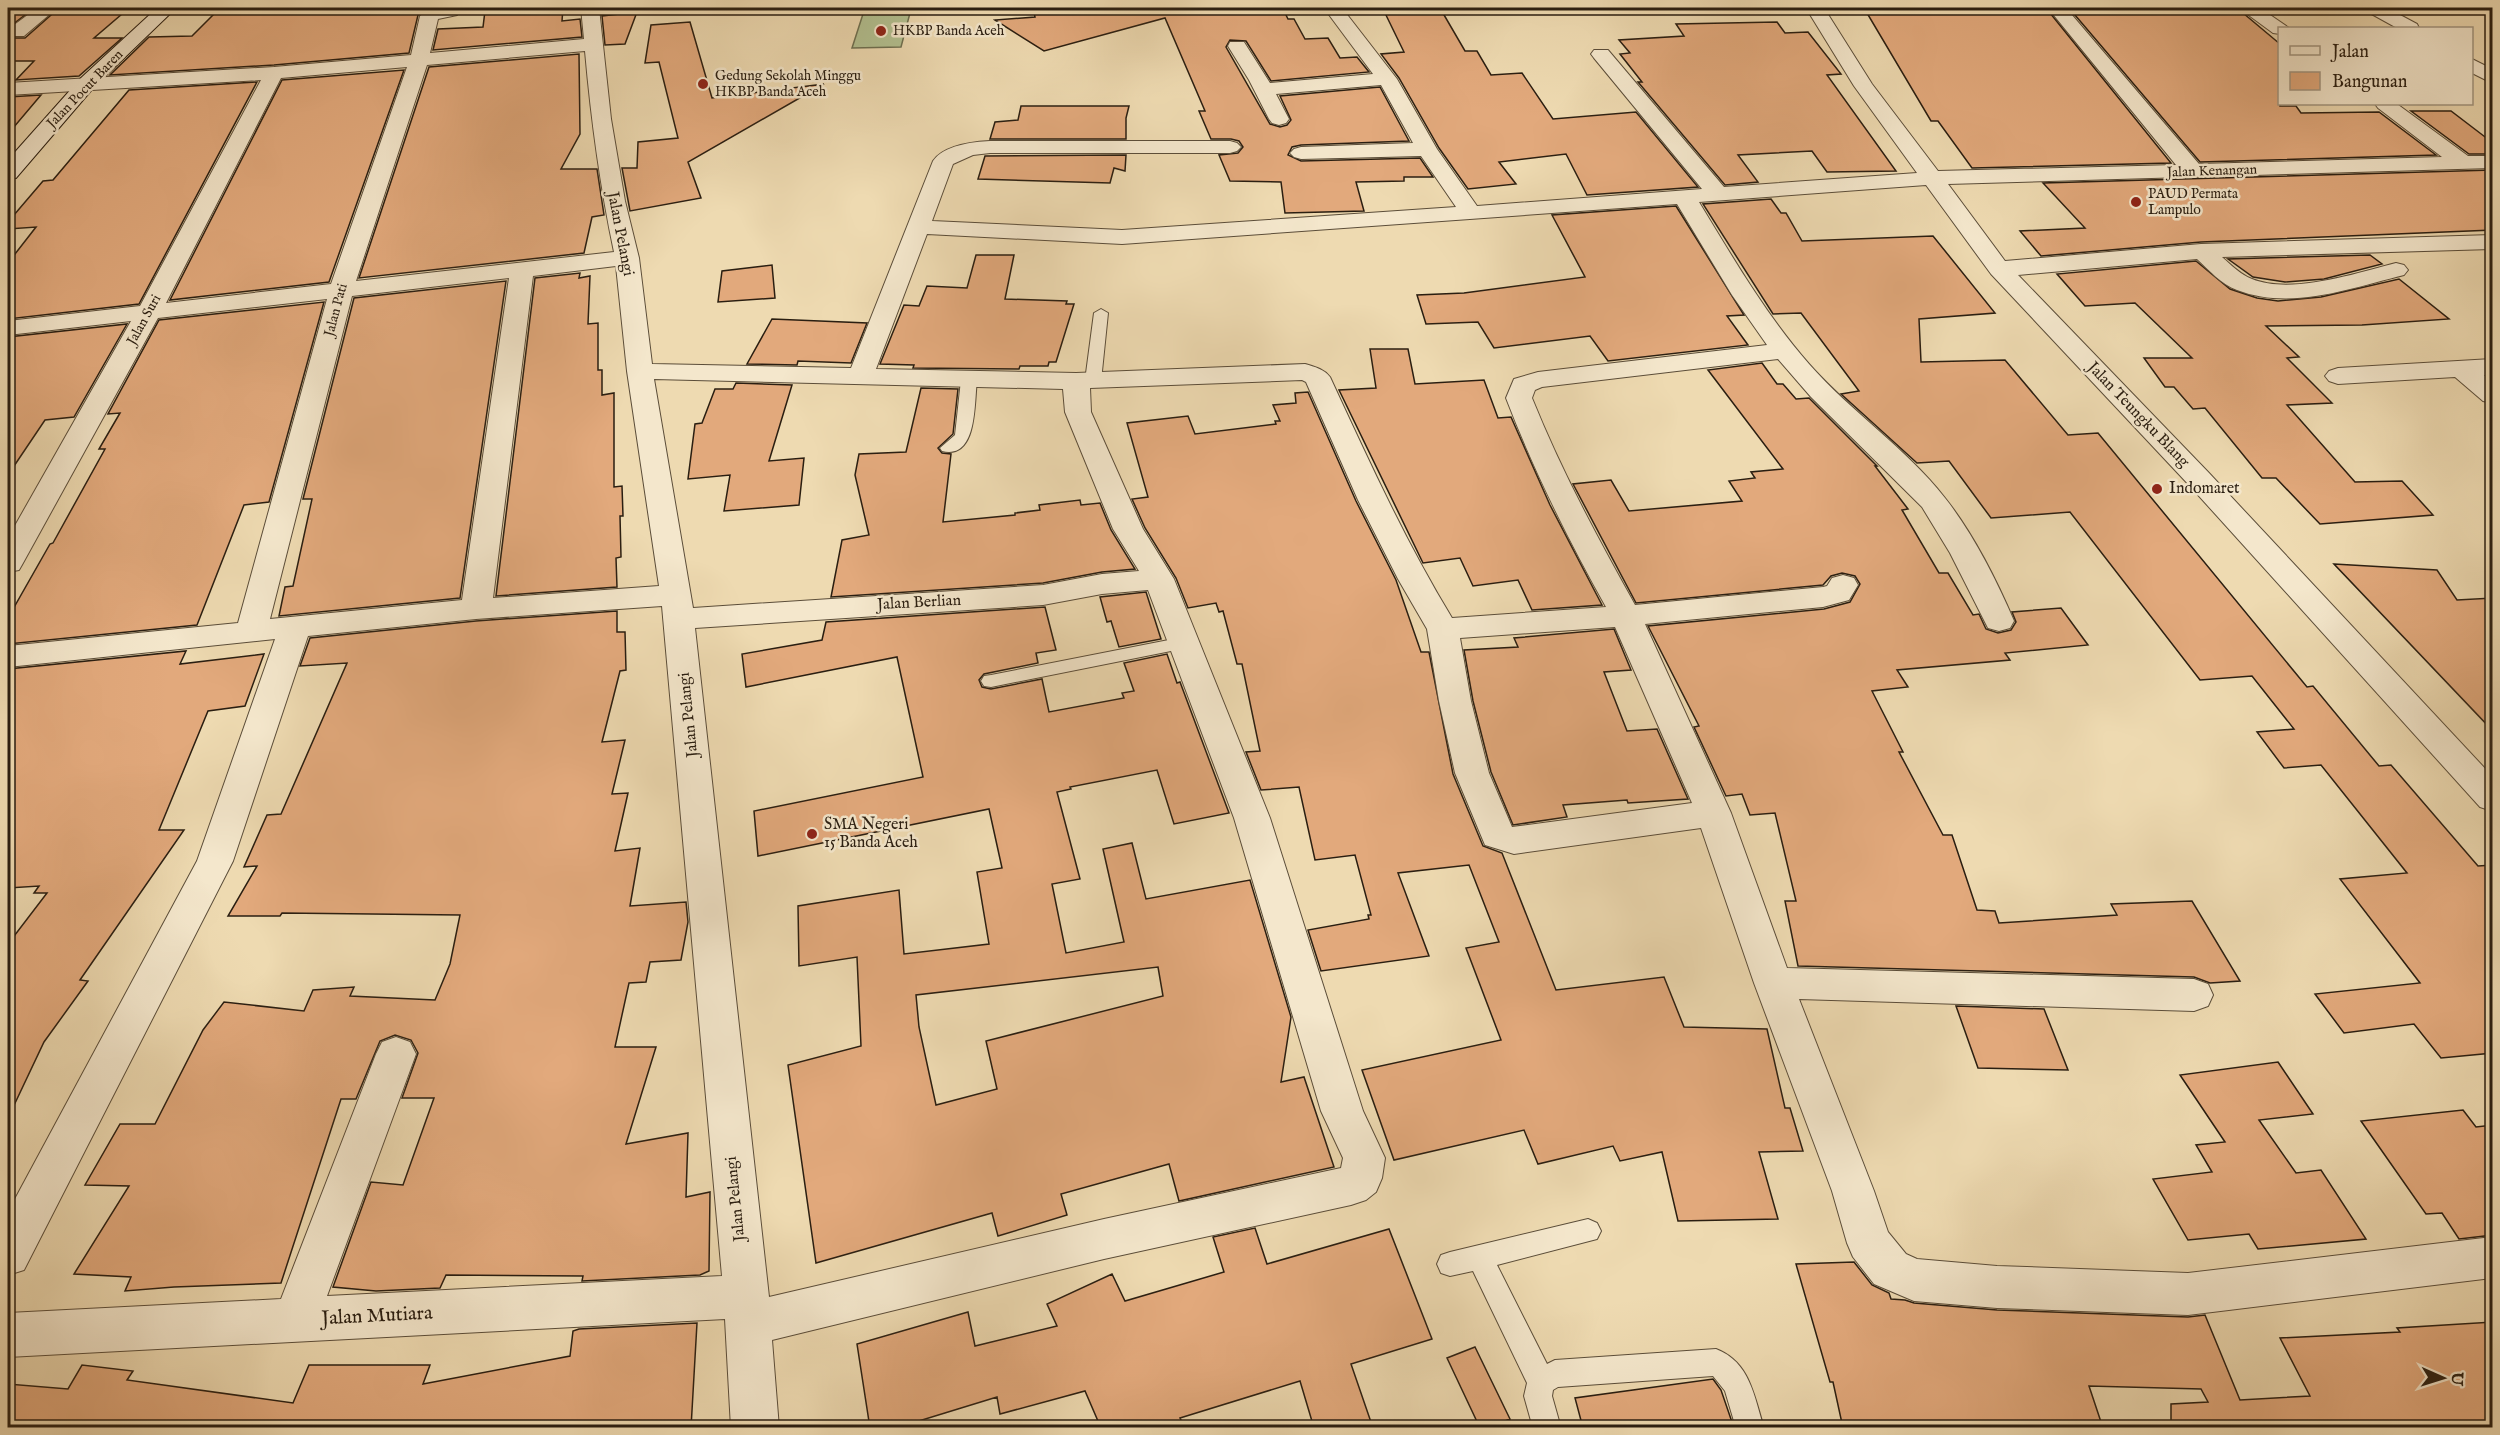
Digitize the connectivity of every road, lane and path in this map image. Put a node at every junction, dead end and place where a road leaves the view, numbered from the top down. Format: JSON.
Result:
{"nodes":[{"id":1,"x":48,"y":8,"type":"edge"},
{"id":2,"x":166,"y":8,"type":"edge"},
{"id":3,"x":590,"y":8,"type":"edge"},
{"id":4,"x":1333,"y":8,"type":"edge"},
{"id":5,"x":1815,"y":8,"type":"edge"},
{"id":6,"x":2057,"y":8,"type":"edge"},
{"id":7,"x":2248,"y":8,"type":"edge"},
{"id":8,"x":2374,"y":8,"type":"edge"},
{"id":9,"x":451,"y":11,"type":"dead end"},
{"id":10,"x":2408,"y":27,"type":"edge"},
{"id":11,"x":2278,"y":28,"type":"edge"},
{"id":12,"x":18,"y":32,"type":"dead end"},
{"id":13,"x":594,"y":44,"type":"junction"},
{"id":14,"x":1237,"y":46,"type":"dead end"},
{"id":15,"x":1601,"y":54,"type":"dead end"},
{"id":16,"x":419,"y":61,"type":"junction"},
{"id":17,"x":2473,"y":66,"type":"edge"},
{"id":18,"x":274,"y":73,"type":"junction"},
{"id":19,"x":2493,"y":77,"type":"edge"},
{"id":20,"x":1387,"y":80,"type":"junction"},
{"id":21,"x":88,"y":82,"type":"junction"},
{"id":22,"x":8,"y":89,"type":"edge"},
{"id":23,"x":1264,"y":89,"type":"junction"},
{"id":24,"x":2386,"y":105,"type":"edge"},
{"id":25,"x":1279,"y":119,"type":"dead end"},
{"id":26,"x":1230,"y":147,"type":"dead end"},
{"id":27,"x":1427,"y":150,"type":"junction"},
{"id":28,"x":1301,"y":153,"type":"dead end"},
{"id":29,"x":2493,"y":162,"type":"edge"},
{"id":30,"x":2463,"y":163,"type":"junction"},
{"id":31,"x":2194,"y":172,"type":"junction"},
{"id":32,"x":8,"y":173,"type":"edge"},
{"id":33,"x":1931,"y":178,"type":"junction"},
{"id":34,"x":1719,"y":195,"type":"junction"},
{"id":35,"x":1685,"y":198,"type":"junction"},
{"id":36,"x":1471,"y":213,"type":"junction"},
{"id":37,"x":918,"y":227,"type":"junction"},
{"id":38,"x":2493,"y":242,"type":"edge"},
{"id":39,"x":2201,"y":251,"type":"junction"},
{"id":40,"x":627,"y":258,"type":"junction"},
{"id":41,"x":1999,"y":269,"type":"junction"},
{"id":42,"x":522,"y":270,"type":"junction"},
{"id":43,"x":2396,"y":270,"type":"dead end"},
{"id":44,"x":341,"y":291,"type":"junction"},
{"id":45,"x":149,"y":312,"type":"junction"},
{"id":46,"x":1101,"y":313,"type":"dead end"},
{"id":47,"x":8,"y":328,"type":"edge"},
{"id":48,"x":1784,"y":351,"type":"junction"},
{"id":49,"x":2493,"y":368,"type":"edge"},
{"id":50,"x":2462,"y":369,"type":"junction"},
{"id":51,"x":640,"y":371,"type":"junction"},
{"id":52,"x":861,"y":375,"type":"junction"},
{"id":53,"x":2338,"y":376,"type":"dead end"},
{"id":54,"x":969,"y":380,"type":"junction"},
{"id":55,"x":1085,"y":381,"type":"junction"},
{"id":56,"x":2493,"y":395,"type":"edge"},
{"id":57,"x":948,"y":448,"type":"dead end"},
{"id":58,"x":8,"y":563,"type":"edge"},
{"id":59,"x":1159,"y":579,"type":"junction"},
{"id":60,"x":1843,"y":585,"type":"dead end"},
{"id":61,"x":677,"y":607,"type":"junction"},
{"id":62,"x":476,"y":609,"type":"junction"},
{"id":63,"x":1626,"y":616,"type":"junction"},
{"id":64,"x":1999,"y":621,"type":"dead end"},
{"id":65,"x":295,"y":628,"type":"junction"},
{"id":66,"x":1443,"y":629,"type":"junction"},
{"id":67,"x":251,"y":632,"type":"junction"},
{"id":68,"x":1184,"y":643,"type":"junction"},
{"id":69,"x":8,"y":656,"type":"edge"},
{"id":70,"x":991,"y":681,"type":"dead end"},
{"id":71,"x":2493,"y":798,"type":"edge"},
{"id":72,"x":1714,"y":813,"type":"junction"},
{"id":73,"x":1773,"y":983,"type":"junction"},
{"id":74,"x":2194,"y":995,"type":"dead end"},
{"id":75,"x":396,"y":1054,"type":"dead end"},
{"id":76,"x":1588,"y":1231,"type":"dead end"},
{"id":77,"x":8,"y":1255,"type":"edge"},
{"id":78,"x":1480,"y":1257,"type":"junction"},
{"id":79,"x":2493,"y":1258,"type":"edge"},
{"id":80,"x":1450,"y":1264,"type":"dead end"},
{"id":81,"x":747,"y":1310,"type":"junction"},
{"id":82,"x":295,"y":1320,"type":"junction"},
{"id":83,"x":8,"y":1335,"type":"edge"},
{"id":84,"x":1541,"y":1382,"type":"junction"},
{"id":85,"x":755,"y":1428,"type":"edge"},
{"id":86,"x":1547,"y":1428,"type":"edge"},
{"id":87,"x":1750,"y":1428,"type":"edge"}],
"edges":[{"from":1,"to":12,"type":"street"},
{"from":2,"to":21,"type":"street","name":"Jalan Pocut Baren"},
{"from":3,"to":13,"type":"street","name":"Jalan Pelangi"},
{"from":4,"to":20,"type":"street"},
{"from":5,"to":33,"type":"street","name":"Jalan Teungku Blang"},
{"from":6,"to":31,"type":"street"},
{"from":7,"to":11,"type":"street"},
{"from":8,"to":10,"type":"street"},
{"from":9,"to":16,"type":"street","name":"Jalan Pati"},
{"from":13,"to":16,"type":"street"},
{"from":13,"to":40,"type":"street","name":"Jalan Pelangi"},
{"from":14,"to":23,"type":"street"},
{"from":15,"to":34,"type":"street"},
{"from":16,"to":18,"type":"street"},
{"from":16,"to":44,"type":"street","name":"Jalan Pati"},
{"from":17,"to":19,"type":"street"},
{"from":18,"to":21,"type":"street"},
{"from":18,"to":45,"type":"street","name":"Jalan Suri"},
{"from":20,"to":23,"type":"street"},
{"from":20,"to":27,"type":"street"},
{"from":21,"to":22,"type":"street"},
{"from":21,"to":32,"type":"street","name":"Jalan Pocut Baren"},
{"from":23,"to":25,"type":"street"},
{"from":24,"to":30,"type":"street"},
{"from":26,"to":37,"type":"street"},
{"from":27,"to":28,"type":"street"},
{"from":27,"to":36,"type":"street"},
{"from":29,"to":30,"type":"street","name":"Jalan Kenangan"},
{"from":30,"to":31,"type":"street","name":"Jalan Kenangan"},
{"from":31,"to":33,"type":"street","name":"Jalan Kenangan"},
{"from":33,"to":34,"type":"street","name":"Jalan Kenangan"},
{"from":33,"to":41,"type":"street","name":"Jalan Teungku Blang"},
{"from":34,"to":35,"type":"street","name":"Jalan Kenangan"},
{"from":35,"to":36,"type":"street","name":"Jalan Kenangan"},
{"from":35,"to":48,"type":"street"},
{"from":36,"to":37,"type":"street","name":"Jalan Kenangan"},
{"from":37,"to":52,"type":"street"},
{"from":38,"to":39,"type":"street"},
{"from":39,"to":41,"type":"street"},
{"from":39,"to":43,"type":"street"},
{"from":40,"to":42,"type":"street"},
{"from":40,"to":51,"type":"street","name":"Jalan Pelangi"},
{"from":41,"to":71,"type":"street","name":"Jalan Teungku Blang"},
{"from":42,"to":44,"type":"street"},
{"from":42,"to":62,"type":"street"},
{"from":44,"to":45,"type":"street"},
{"from":44,"to":67,"type":"street","name":"Jalan Pati"},
{"from":45,"to":47,"type":"street"},
{"from":45,"to":58,"type":"street","name":"Jalan Suri"},
{"from":46,"to":55,"type":"lane"},
{"from":48,"to":63,"type":"street"},
{"from":48,"to":64,"type":"street"},
{"from":49,"to":50,"type":"street"},
{"from":50,"to":53,"type":"street"},
{"from":50,"to":56,"type":"street"},
{"from":51,"to":52,"type":"street"},
{"from":51,"to":61,"type":"street","name":"Jalan Pelangi"},
{"from":52,"to":54,"type":"street"},
{"from":54,"to":55,"type":"street"},
{"from":54,"to":57,"type":"lane"},
{"from":55,"to":59,"type":"street","name":"Jalan Mutiara"},
{"from":55,"to":66,"type":"street"},
{"from":59,"to":61,"type":"street","name":"Jalan Berlian"},
{"from":59,"to":68,"type":"street","name":"Jalan Mutiara"},
{"from":60,"to":63,"type":"street"},
{"from":61,"to":62,"type":"street","name":"Jalan Berlian"},
{"from":61,"to":81,"type":"street","name":"Jalan Pelangi"},
{"from":62,"to":65,"type":"street","name":"Jalan Berlian"},
{"from":63,"to":66,"type":"street"},
{"from":63,"to":72,"type":"street"},
{"from":65,"to":67,"type":"street","name":"Jalan Berlian"},
{"from":65,"to":77,"type":"street"},
{"from":66,"to":72,"type":"street"},
{"from":67,"to":69,"type":"street","name":"Jalan Berlian"},
{"from":68,"to":70,"type":"lane"},
{"from":68,"to":81,"type":"street","name":"Jalan Mutiara"},
{"from":72,"to":73,"type":"street"},
{"from":73,"to":74,"type":"street"},
{"from":73,"to":79,"type":"street"},
{"from":75,"to":82,"type":"street"},
{"from":76,"to":78,"type":"lane"},
{"from":78,"to":80,"type":"lane"},
{"from":78,"to":84,"type":"lane"},
{"from":81,"to":82,"type":"street","name":"Jalan Mutiara"},
{"from":81,"to":85,"type":"street","name":"Jalan Pelangi"},
{"from":82,"to":83,"type":"street","name":"Jalan Mutiara"},
{"from":84,"to":86,"type":"lane"},
{"from":84,"to":87,"type":"lane"}]}
